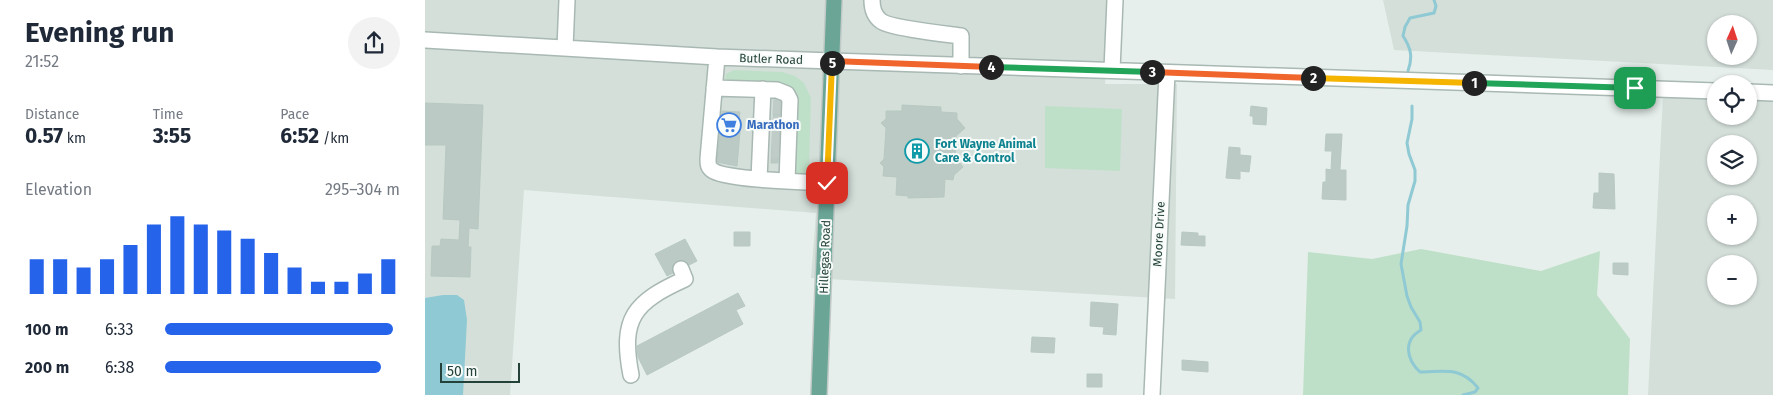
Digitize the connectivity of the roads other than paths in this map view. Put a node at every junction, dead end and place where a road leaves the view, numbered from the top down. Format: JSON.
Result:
{"nodes":[{"id":1,"x":567,"y":0,"type":"edge"},
{"id":2,"x":834,"y":0,"type":"edge"},
{"id":3,"x":872,"y":0,"type":"edge"},
{"id":4,"x":1115,"y":0,"type":"edge"},
{"id":5,"x":425,"y":40,"type":"edge"},
{"id":6,"x":565,"y":48,"type":"junction"},
{"id":7,"x":717,"y":56,"type":"junction"},
{"id":8,"x":832,"y":61,"type":"junction"},
{"id":9,"x":961,"y":66,"type":"junction"},
{"id":10,"x":1112,"y":70,"type":"junction"},
{"id":11,"x":1167,"y":73,"type":"junction"},
{"id":12,"x":713,"y":88,"type":"junction"},
{"id":13,"x":763,"y":89,"type":"junction"},
{"id":14,"x":1707,"y":91,"type":"edge"},
{"id":15,"x":1757,"y":92,"type":"edge"},
{"id":16,"x":1773,"y":93,"type":"edge"},
{"id":17,"x":778,"y":107,"type":"junction"},
{"id":18,"x":776,"y":137,"type":"junction"},
{"id":19,"x":759,"y":178,"type":"junction"},
{"id":20,"x":787,"y":181,"type":"junction"},
{"id":21,"x":827,"y":183,"type":"junction"},
{"id":22,"x":681,"y":269,"type":"dead end"},
{"id":23,"x":631,"y":375,"type":"dead end"},
{"id":24,"x":819,"y":395,"type":"edge"},
{"id":25,"x":1152,"y":395,"type":"edge"}],
"edges":[{"from":1,"to":6,"type":"street"},
{"from":2,"to":8,"type":"main road","name":"Hillegas Road"},
{"from":3,"to":9,"type":"street"},
{"from":4,"to":10,"type":"street"},
{"from":5,"to":6,"type":"street","name":"Butler Road"},
{"from":6,"to":7,"type":"street","name":"Butler Road"},
{"from":7,"to":8,"type":"street","name":"Butler Road"},
{"from":7,"to":12,"type":"street"},
{"from":8,"to":9,"type":"street","name":"Butler Road"},
{"from":8,"to":21,"type":"main road","name":"Hillegas Road"},
{"from":9,"to":10,"type":"street","name":"Butler Road"},
{"from":10,"to":11,"type":"street","name":"Butler Road"},
{"from":11,"to":14,"type":"street","name":"Butler Road"},
{"from":11,"to":25,"type":"street","name":"Moore Drive"},
{"from":12,"to":13,"type":"street"},
{"from":12,"to":19,"type":"street"},
{"from":13,"to":17,"type":"street"},
{"from":13,"to":17,"type":"street"},
{"from":15,"to":16,"type":"street"},
{"from":17,"to":18,"type":"street"},
{"from":17,"to":18,"type":"street"},
{"from":18,"to":19,"type":"street"},
{"from":18,"to":20,"type":"street"},
{"from":19,"to":20,"type":"street"},
{"from":20,"to":21,"type":"street"},
{"from":21,"to":24,"type":"main road","name":"Hillegas Road"},
{"from":22,"to":23,"type":"street"}]}
